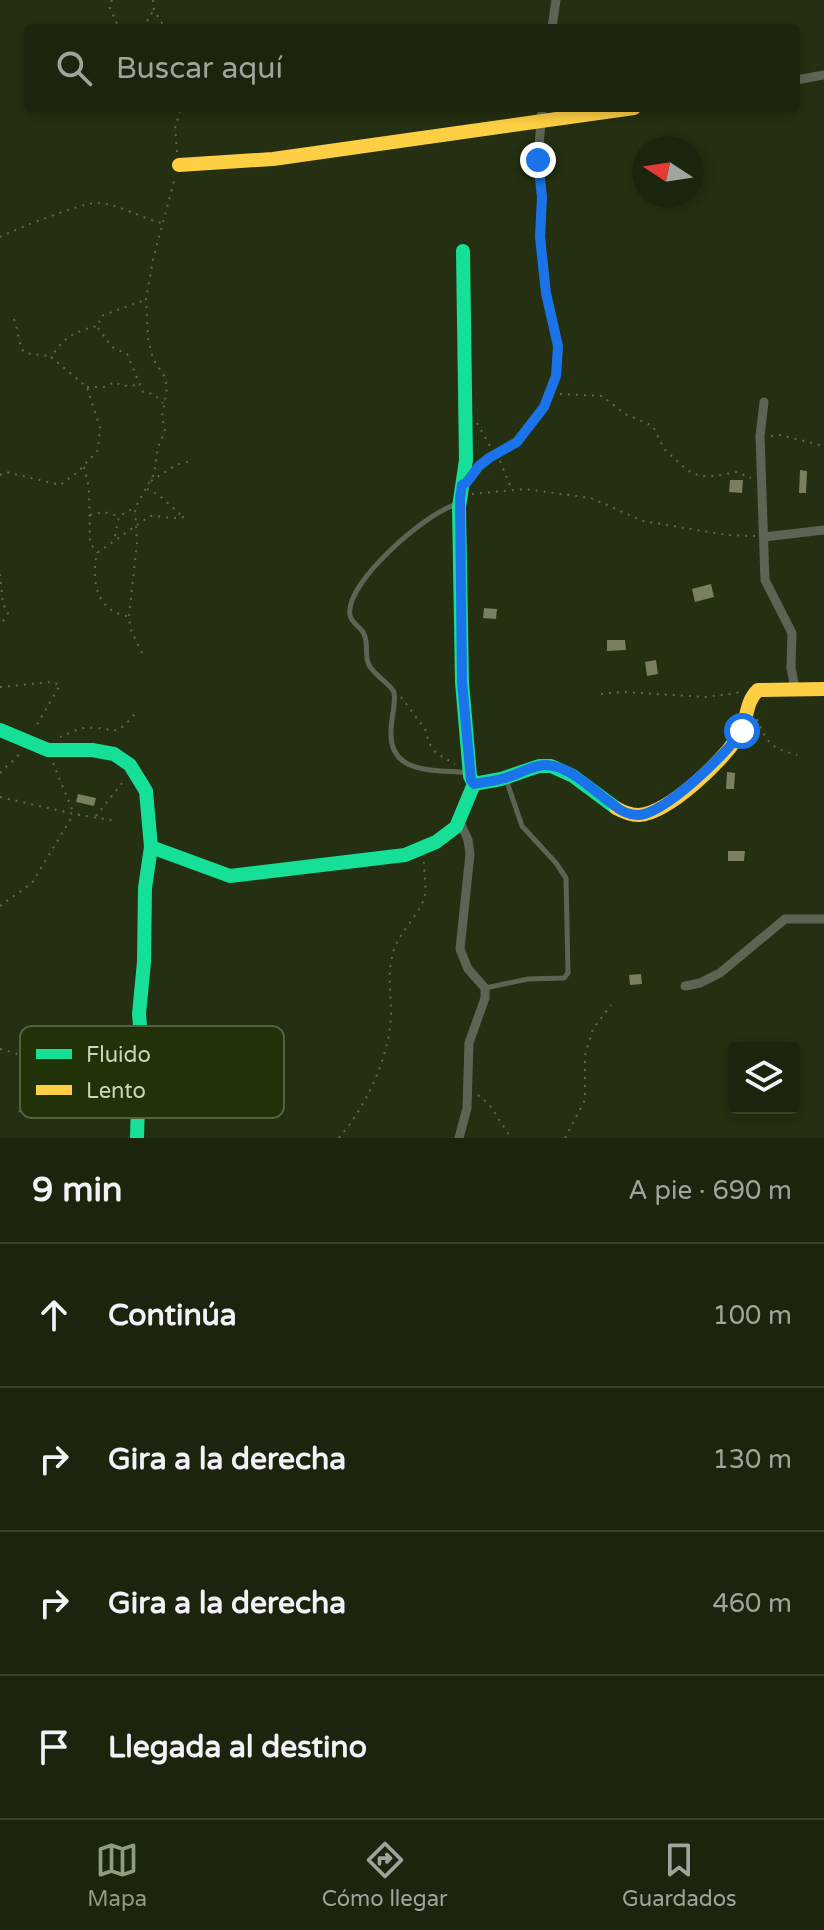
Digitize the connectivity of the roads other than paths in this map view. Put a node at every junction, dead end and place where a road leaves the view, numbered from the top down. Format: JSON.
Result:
{"nodes":[{"id":1,"x":556,"y":0,"type":"edge"},
{"id":2,"x":553,"y":24,"type":"edge"},
{"id":3,"x":824,"y":75,"type":"edge"},
{"id":4,"x":800,"y":79,"type":"edge"},
{"id":5,"x":572,"y":112,"type":"edge"},
{"id":6,"x":541,"y":114,"type":"edge"},
{"id":7,"x":179,"y":165,"type":"road end"},
{"id":8,"x":463,"y":251,"type":"dead end"},
{"id":9,"x":764,"y":402,"type":"dead end"},
{"id":10,"x":460,"y":495,"type":"junction"},
{"id":11,"x":824,"y":530,"type":"edge"},
{"id":12,"x":764,"y":537,"type":"junction"},
{"id":13,"x":795,"y":688,"type":"junction"},
{"id":14,"x":824,"y":689,"type":"edge"},
{"id":15,"x":0,"y":730,"type":"edge"},
{"id":16,"x":468,"y":776,"type":"junction"},
{"id":17,"x":506,"y":778,"type":"junction"},
{"id":18,"x":460,"y":822,"type":"junction"},
{"id":19,"x":151,"y":847,"type":"junction"},
{"id":20,"x":824,"y":919,"type":"edge"},
{"id":21,"x":685,"y":986,"type":"dead end"},
{"id":22,"x":485,"y":988,"type":"junction"},
{"id":23,"x":140,"y":1026,"type":"edge"},
{"id":24,"x":138,"y":1118,"type":"edge"},
{"id":25,"x":137,"y":1138,"type":"edge"},
{"id":26,"x":459,"y":1138,"type":"edge"}],
"edges":[{"from":1,"to":2,"type":"street"},
{"from":3,"to":4,"type":"street"},
{"from":5,"to":6,"type":"street"},
{"from":6,"to":7,"type":"street"},
{"from":6,"to":10,"type":"street"},
{"from":8,"to":10,"type":"street"},
{"from":9,"to":12,"type":"street"},
{"from":10,"to":16,"type":"street"},
{"from":10,"to":16,"type":"lane"},
{"from":11,"to":12,"type":"street"},
{"from":12,"to":13,"type":"street"},
{"from":13,"to":14,"type":"street"},
{"from":13,"to":17,"type":"street"},
{"from":15,"to":19,"type":"street"},
{"from":16,"to":17,"type":"street"},
{"from":16,"to":18,"type":"street"},
{"from":17,"to":22,"type":"lane"},
{"from":18,"to":19,"type":"street"},
{"from":18,"to":22,"type":"street"},
{"from":19,"to":23,"type":"street"},
{"from":20,"to":21,"type":"street"},
{"from":22,"to":26,"type":"street"},
{"from":24,"to":25,"type":"street"}]}
